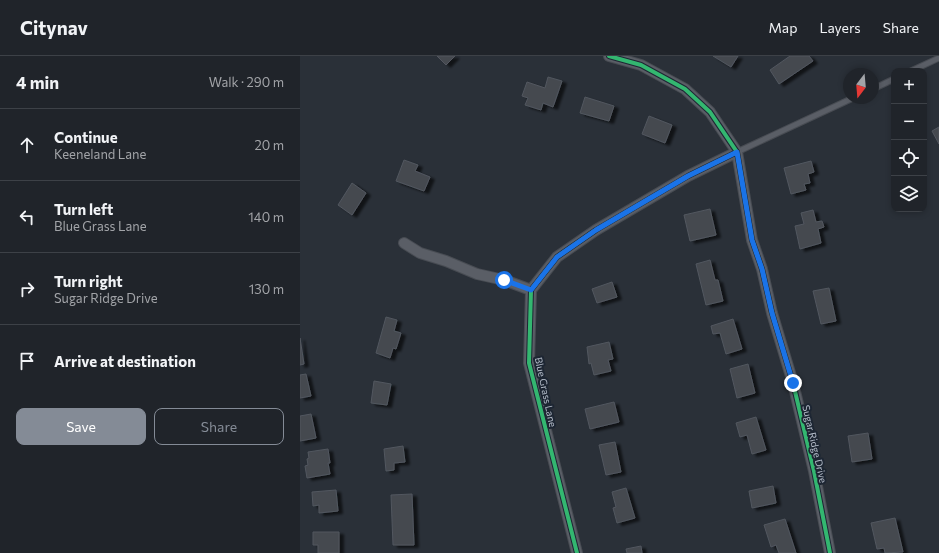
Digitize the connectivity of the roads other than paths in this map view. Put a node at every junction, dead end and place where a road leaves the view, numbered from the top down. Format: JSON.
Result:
{"nodes":[{"id":1,"x":609,"y":56,"type":"edge"},
{"id":2,"x":939,"y":58,"type":"edge"},
{"id":3,"x":917,"y":68,"type":"edge"},
{"id":4,"x":891,"y":80,"type":"edge"},
{"id":5,"x":879,"y":86,"type":"edge"},
{"id":6,"x":843,"y":103,"type":"edge"},
{"id":7,"x":737,"y":152,"type":"junction"},
{"id":8,"x":404,"y":243,"type":"dead end"},
{"id":9,"x":531,"y":290,"type":"junction"},
{"id":10,"x":577,"y":553,"type":"edge"},
{"id":11,"x":830,"y":553,"type":"edge"}],
"edges":[{"from":1,"to":7,"type":"street"},
{"from":2,"to":3,"type":"lane"},
{"from":4,"to":5,"type":"lane"},
{"from":6,"to":7,"type":"lane"},
{"from":7,"to":9,"type":"street"},
{"from":7,"to":11,"type":"street","name":"Sugar Ridge Drive"},
{"from":8,"to":9,"type":"street"},
{"from":9,"to":10,"type":"street","name":"Blue Grass Lane"}]}
